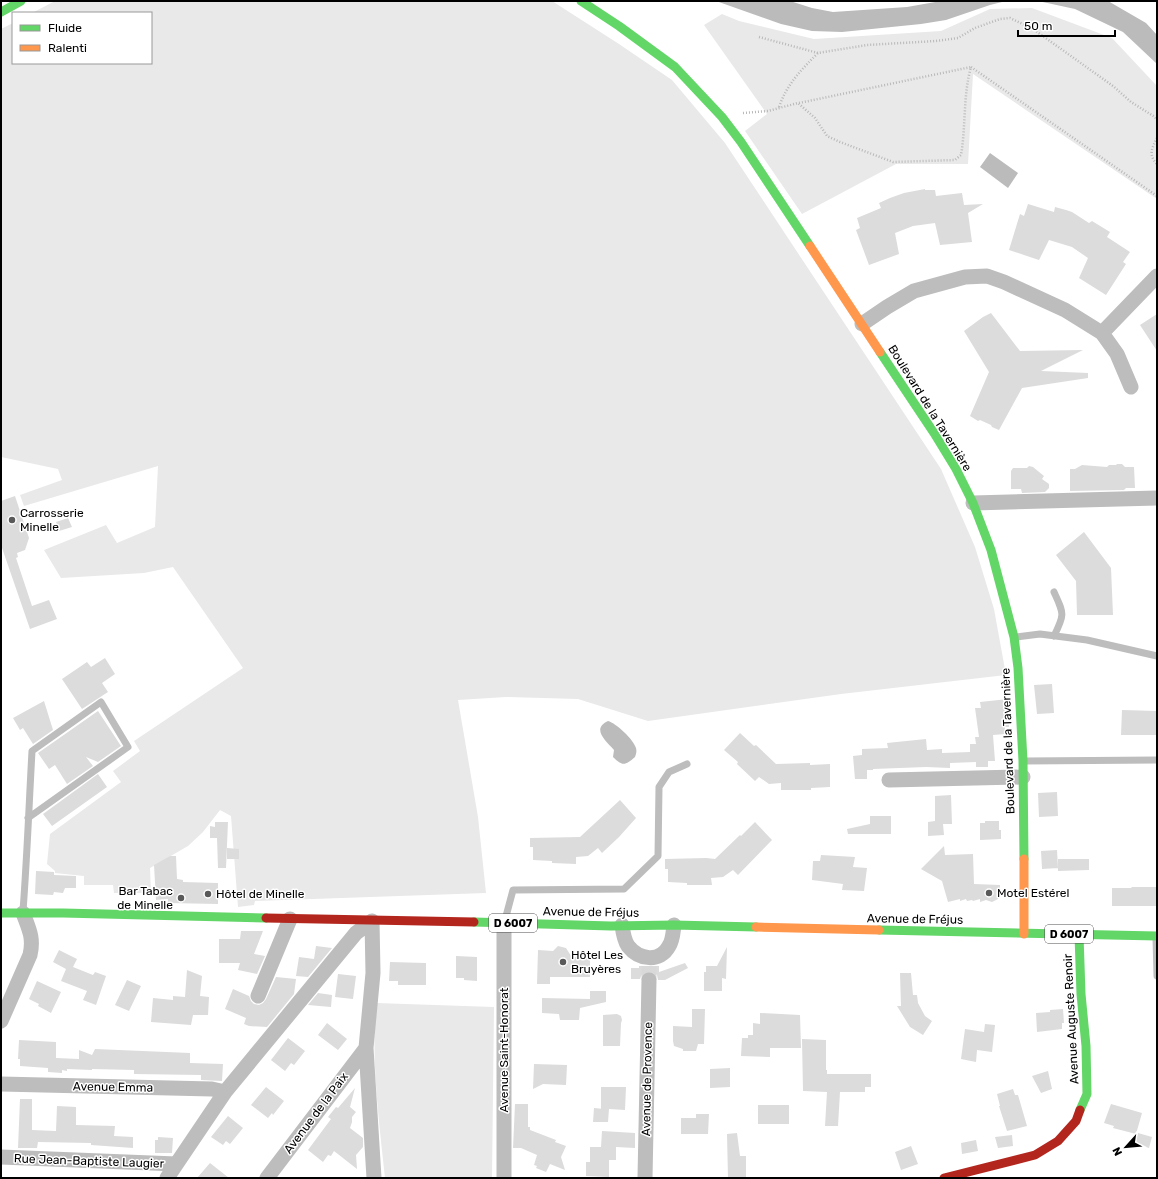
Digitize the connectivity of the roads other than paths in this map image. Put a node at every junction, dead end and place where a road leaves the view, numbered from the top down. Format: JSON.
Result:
{"nodes":[{"id":1,"x":21,"y":1,"type":"edge"},
{"id":2,"x":581,"y":1,"type":"edge"},
{"id":3,"x":1,"y":12,"type":"edge"},
{"id":4,"x":1157,"y":276,"type":"edge"},
{"id":5,"x":862,"y":324,"type":"junction"},
{"id":6,"x":1102,"y":333,"type":"junction"},
{"id":7,"x":1131,"y":387,"type":"dead end"},
{"id":8,"x":1157,"y":498,"type":"edge"},
{"id":9,"x":973,"y":503,"type":"junction"},
{"id":10,"x":1054,"y":592,"type":"dead end"},
{"id":11,"x":1054,"y":636,"type":"junction"},
{"id":12,"x":1014,"y":637,"type":"junction"},
{"id":13,"x":1157,"y":656,"type":"edge"},
{"id":14,"x":1157,"y":760,"type":"edge"},
{"id":15,"x":1023,"y":761,"type":"junction"},
{"id":16,"x":687,"y":764,"type":"dead end"},
{"id":17,"x":1023,"y":777,"type":"junction"},
{"id":18,"x":889,"y":780,"type":"dead end"},
{"id":19,"x":28,"y":818,"type":"junction"},
{"id":20,"x":1,"y":913,"type":"edge"},
{"id":21,"x":23,"y":913,"type":"junction"},
{"id":22,"x":290,"y":919,"type":"junction"},
{"id":23,"x":372,"y":921,"type":"junction"},
{"id":24,"x":504,"y":922,"type":"junction"},
{"id":25,"x":622,"y":925,"type":"junction"},
{"id":26,"x":674,"y":925,"type":"junction"},
{"id":27,"x":1024,"y":934,"type":"junction"},
{"id":28,"x":1079,"y":935,"type":"junction"},
{"id":29,"x":1156,"y":936,"type":"edge"},
{"id":30,"x":649,"y":968,"type":"junction"},
{"id":31,"x":1157,"y":976,"type":"edge"},
{"id":32,"x":258,"y":996,"type":"dead end"},
{"id":33,"x":1,"y":1021,"type":"edge"},
{"id":34,"x":366,"y":1048,"type":"junction"},
{"id":35,"x":1,"y":1084,"type":"edge"},
{"id":36,"x":225,"y":1092,"type":"junction"},
{"id":37,"x":1,"y":1157,"type":"edge"},
{"id":38,"x":176,"y":1164,"type":"junction"},
{"id":39,"x":167,"y":1178,"type":"edge"},
{"id":40,"x":267,"y":1178,"type":"edge"},
{"id":41,"x":374,"y":1178,"type":"edge"},
{"id":42,"x":504,"y":1178,"type":"edge"},
{"id":43,"x":645,"y":1178,"type":"edge"},
{"id":44,"x":944,"y":1178,"type":"edge"}],
"edges":[{"from":1,"to":3,"type":"street"},
{"from":2,"to":5,"type":"street","name":"Boulevard de la Tavernière"},
{"from":4,"to":6,"type":"street"},
{"from":5,"to":6,"type":"street"},
{"from":5,"to":9,"type":"street","name":"Boulevard de la Tavernière"},
{"from":6,"to":7,"type":"street"},
{"from":8,"to":9,"type":"street"},
{"from":9,"to":12,"type":"street","name":"Boulevard de la Tavernière"},
{"from":10,"to":11,"type":"lane"},
{"from":11,"to":12,"type":"lane"},
{"from":11,"to":13,"type":"lane"},
{"from":12,"to":15,"type":"street","name":"Boulevard de la Tavernière"},
{"from":14,"to":15,"type":"lane"},
{"from":15,"to":17,"type":"street","name":"Boulevard de la Tavernière"},
{"from":16,"to":24,"type":"lane"},
{"from":17,"to":18,"type":"street"},
{"from":17,"to":27,"type":"street","name":"Boulevard de la Tavernière"},
{"from":19,"to":19,"type":"lane"},
{"from":19,"to":21,"type":"lane"},
{"from":20,"to":21,"type":"street","name":"Avenue de Fréjus","number":"D 6007"},
{"from":21,"to":22,"type":"street","name":"Avenue de Fréjus","number":"D 6007"},
{"from":21,"to":33,"type":"street"},
{"from":22,"to":23,"type":"street","name":"Avenue de Fréjus","number":"D 6007"},
{"from":22,"to":32,"type":"street"},
{"from":23,"to":24,"type":"street","name":"Avenue de Fréjus","number":"D 6007"},
{"from":23,"to":34,"type":"street"},
{"from":23,"to":36,"type":"street"},
{"from":24,"to":25,"type":"street","name":"Avenue de Fréjus","number":"D 6007"},
{"from":24,"to":42,"type":"street","name":"Avenue Saint-Honorat"},
{"from":25,"to":26,"type":"street","name":"Avenue de Fréjus","number":"D 6007"},
{"from":25,"to":30,"type":"street"},
{"from":26,"to":27,"type":"street","name":"Avenue de Fréjus","number":"D 6007"},
{"from":26,"to":30,"type":"street"},
{"from":27,"to":28,"type":"street","name":"Avenue de Fréjus","number":"D 6007"},
{"from":28,"to":29,"type":"street","name":"Avenue de Fréjus","number":"D 6007"},
{"from":28,"to":44,"type":"street","name":"Avenue Auguste Renoir"},
{"from":29,"to":31,"type":"lane"},
{"from":30,"to":43,"type":"street","name":"Avenue de Provence"},
{"from":34,"to":40,"type":"street","name":"Avenue de la Paix"},
{"from":34,"to":41,"type":"street"},
{"from":35,"to":36,"type":"street","name":"Avenue Emma"},
{"from":36,"to":38,"type":"street"},
{"from":37,"to":38,"type":"street","name":"Rue Jean-Baptiste Laugier"},
{"from":38,"to":39,"type":"street"}]}
